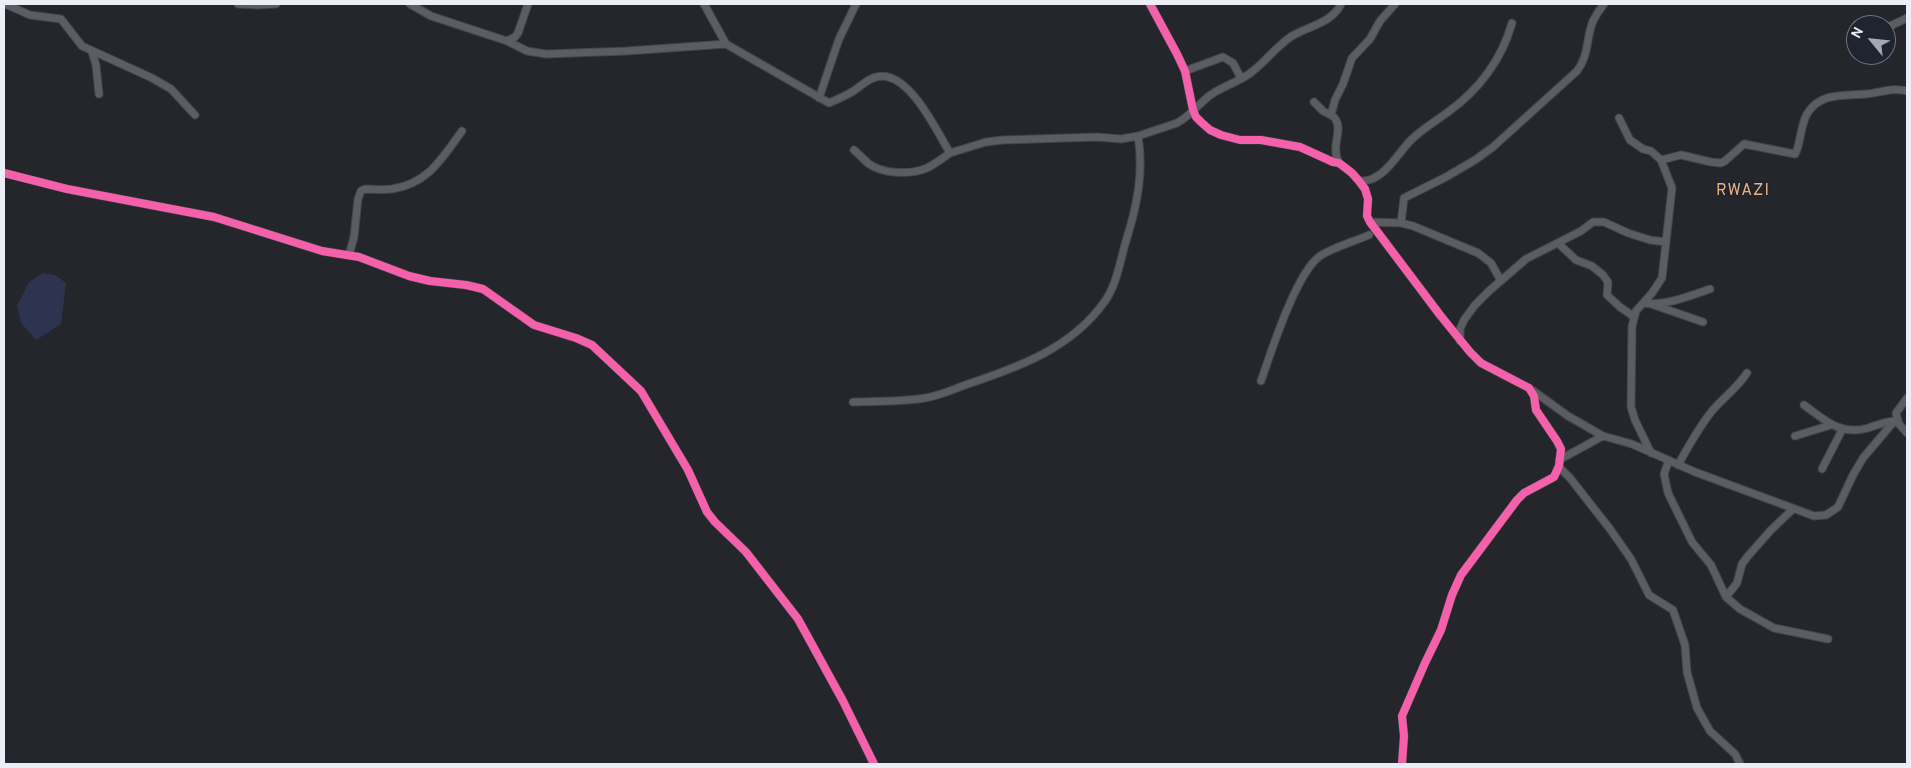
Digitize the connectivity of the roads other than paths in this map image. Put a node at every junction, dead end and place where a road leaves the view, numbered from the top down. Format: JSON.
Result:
{"nodes":[{"id":1,"x":6,"y":4,"type":"edge"},
{"id":2,"x":238,"y":4,"type":"edge"},
{"id":3,"x":276,"y":4,"type":"edge"},
{"id":4,"x":410,"y":4,"type":"edge"},
{"id":5,"x":528,"y":4,"type":"edge"},
{"id":6,"x":704,"y":4,"type":"edge"},
{"id":7,"x":1150,"y":4,"type":"edge"},
{"id":8,"x":1341,"y":4,"type":"edge"},
{"id":9,"x":1395,"y":4,"type":"edge"},
{"id":10,"x":1604,"y":4,"type":"edge"},
{"id":11,"x":853,"y":5,"type":"edge"},
{"id":12,"x":1512,"y":23,"type":"dead end"},
{"id":13,"x":507,"y":41,"type":"junction"},
{"id":14,"x":726,"y":44,"type":"junction"},
{"id":15,"x":92,"y":52,"type":"junction"},
{"id":16,"x":1184,"y":71,"type":"junction"},
{"id":17,"x":1241,"y":78,"type":"junction"},
{"id":18,"x":1907,"y":91,"type":"edge"},
{"id":19,"x":99,"y":94,"type":"dead end"},
{"id":20,"x":819,"y":98,"type":"junction"},
{"id":21,"x":1314,"y":102,"type":"dead end"},
{"id":22,"x":1193,"y":110,"type":"junction"},
{"id":23,"x":195,"y":115,"type":"dead end"},
{"id":24,"x":1331,"y":115,"type":"junction"},
{"id":25,"x":1619,"y":118,"type":"dead end"},
{"id":26,"x":462,"y":130,"type":"dead end"},
{"id":27,"x":1138,"y":136,"type":"junction"},
{"id":28,"x":854,"y":150,"type":"dead end"},
{"id":29,"x":950,"y":153,"type":"junction"},
{"id":30,"x":1661,"y":160,"type":"junction"},
{"id":31,"x":1339,"y":163,"type":"junction"},
{"id":32,"x":4,"y":173,"type":"edge"},
{"id":33,"x":1359,"y":181,"type":"junction"},
{"id":34,"x":1370,"y":222,"type":"junction"},
{"id":35,"x":1401,"y":223,"type":"junction"},
{"id":36,"x":1369,"y":235,"type":"dead end"},
{"id":37,"x":1666,"y":242,"type":"junction"},
{"id":38,"x":1558,"y":243,"type":"junction"},
{"id":39,"x":349,"y":255,"type":"junction"},
{"id":40,"x":1502,"y":281,"type":"junction"},
{"id":41,"x":1710,"y":289,"type":"dead end"},
{"id":42,"x":1647,"y":304,"type":"junction"},
{"id":43,"x":1633,"y":316,"type":"junction"},
{"id":44,"x":1703,"y":322,"type":"dead end"},
{"id":45,"x":1460,"y":341,"type":"junction"},
{"id":46,"x":1747,"y":373,"type":"dead end"},
{"id":47,"x":1261,"y":381,"type":"dead end"},
{"id":48,"x":1529,"y":388,"type":"junction"},
{"id":49,"x":1907,"y":398,"type":"edge"},
{"id":50,"x":853,"y":402,"type":"dead end"},
{"id":51,"x":1804,"y":406,"type":"dead end"},
{"id":52,"x":1895,"y":420,"type":"junction"},
{"id":53,"x":1832,"y":424,"type":"junction"},
{"id":54,"x":1842,"y":430,"type":"junction"},
{"id":55,"x":1907,"y":433,"type":"edge"},
{"id":56,"x":1603,"y":436,"type":"junction"},
{"id":57,"x":1795,"y":436,"type":"dead end"},
{"id":58,"x":1651,"y":453,"type":"junction"},
{"id":59,"x":1669,"y":460,"type":"junction"},
{"id":60,"x":1559,"y":464,"type":"junction"},
{"id":61,"x":1678,"y":465,"type":"junction"},
{"id":62,"x":1822,"y":469,"type":"dead end"},
{"id":63,"x":1793,"y":509,"type":"junction"},
{"id":64,"x":1726,"y":597,"type":"junction"},
{"id":65,"x":1828,"y":639,"type":"dead end"},
{"id":66,"x":874,"y":764,"type":"edge"},
{"id":67,"x":1402,"y":764,"type":"edge"},
{"id":68,"x":1740,"y":764,"type":"edge"}],
"edges":[{"from":1,"to":15,"type":"street"},
{"from":2,"to":3,"type":"street"},
{"from":4,"to":13,"type":"street"},
{"from":5,"to":13,"type":"street"},
{"from":6,"to":14,"type":"street"},
{"from":7,"to":16,"type":"street"},
{"from":8,"to":17,"type":"street"},
{"from":9,"to":24,"type":"street"},
{"from":10,"to":35,"type":"street"},
{"from":11,"to":20,"type":"street"},
{"from":12,"to":33,"type":"street"},
{"from":13,"to":14,"type":"street"},
{"from":14,"to":20,"type":"street"},
{"from":15,"to":19,"type":"street"},
{"from":15,"to":23,"type":"street"},
{"from":16,"to":17,"type":"street"},
{"from":16,"to":22,"type":"street"},
{"from":17,"to":22,"type":"street"},
{"from":18,"to":30,"type":"street"},
{"from":20,"to":29,"type":"street"},
{"from":21,"to":24,"type":"street"},
{"from":22,"to":27,"type":"street"},
{"from":22,"to":31,"type":"street"},
{"from":24,"to":31,"type":"street"},
{"from":25,"to":30,"type":"street"},
{"from":26,"to":39,"type":"street"},
{"from":27,"to":29,"type":"street"},
{"from":27,"to":50,"type":"street"},
{"from":28,"to":29,"type":"street"},
{"from":30,"to":37,"type":"street"},
{"from":31,"to":33,"type":"street"},
{"from":32,"to":39,"type":"street"},
{"from":33,"to":34,"type":"street"},
{"from":34,"to":35,"type":"street"},
{"from":34,"to":45,"type":"street"},
{"from":35,"to":40,"type":"street"},
{"from":36,"to":47,"type":"street"},
{"from":37,"to":38,"type":"street"},
{"from":37,"to":42,"type":"street"},
{"from":38,"to":40,"type":"street"},
{"from":38,"to":43,"type":"street"},
{"from":39,"to":66,"type":"street"},
{"from":40,"to":45,"type":"street"},
{"from":41,"to":42,"type":"street"},
{"from":42,"to":43,"type":"street"},
{"from":42,"to":44,"type":"street"},
{"from":43,"to":58,"type":"street"},
{"from":45,"to":48,"type":"street"},
{"from":46,"to":61,"type":"street"},
{"from":48,"to":56,"type":"street"},
{"from":48,"to":60,"type":"street"},
{"from":49,"to":52,"type":"street"},
{"from":51,"to":53,"type":"street"},
{"from":52,"to":54,"type":"street"},
{"from":52,"to":55,"type":"street"},
{"from":52,"to":63,"type":"street"},
{"from":53,"to":54,"type":"street"},
{"from":53,"to":57,"type":"street"},
{"from":54,"to":62,"type":"street"},
{"from":56,"to":58,"type":"street"},
{"from":56,"to":60,"type":"street"},
{"from":58,"to":59,"type":"street"},
{"from":59,"to":61,"type":"street"},
{"from":59,"to":64,"type":"street"},
{"from":60,"to":67,"type":"street"},
{"from":60,"to":68,"type":"street"},
{"from":61,"to":63,"type":"street"},
{"from":63,"to":64,"type":"street"},
{"from":64,"to":65,"type":"street"}]}
